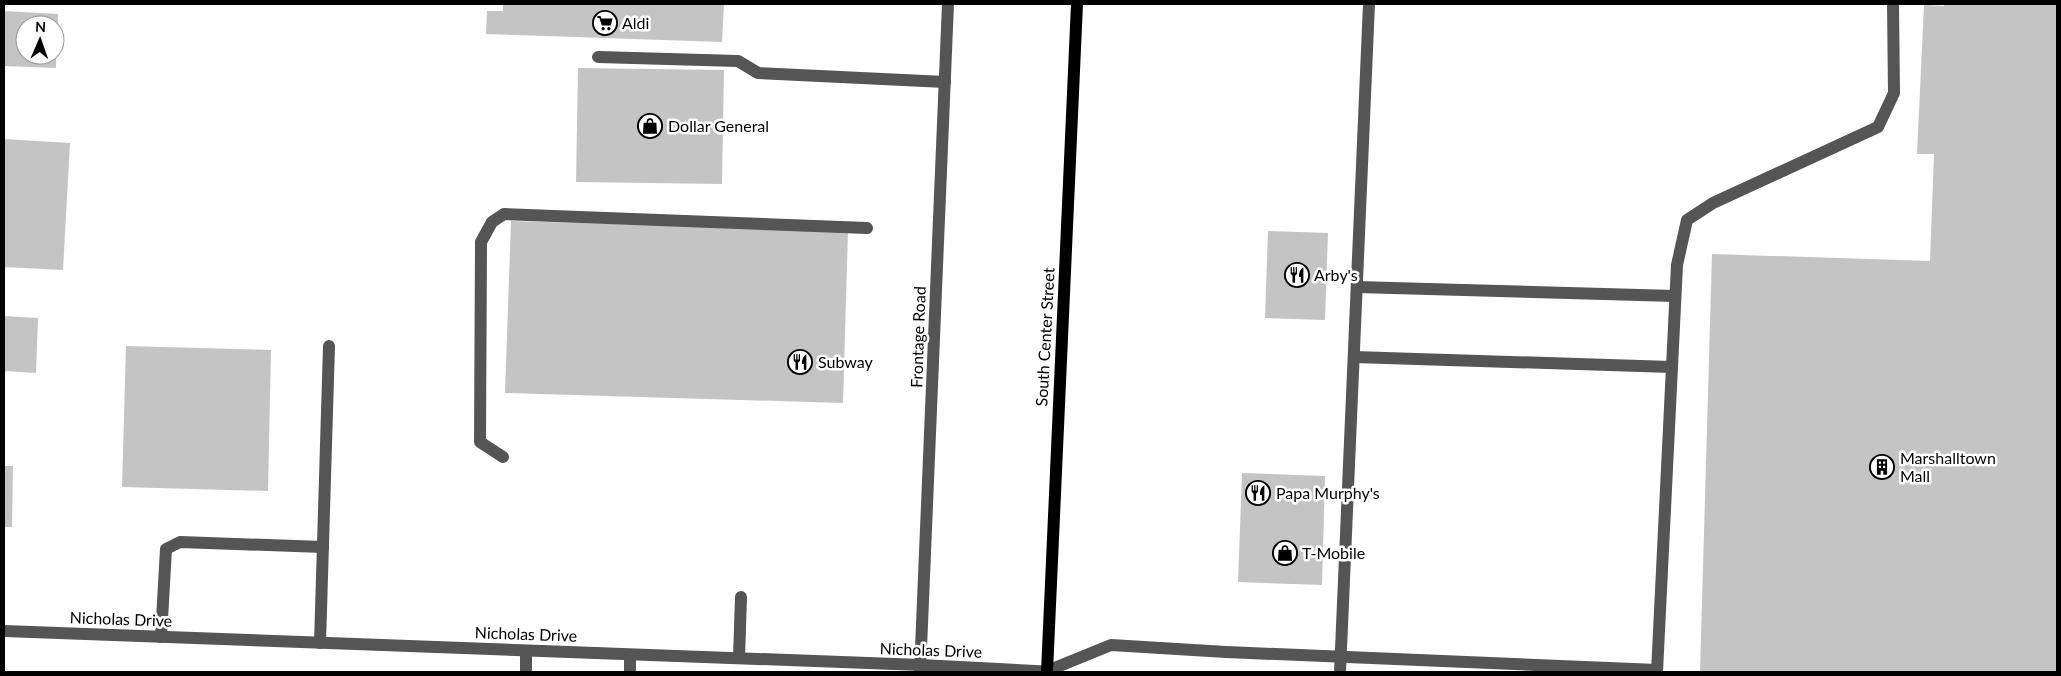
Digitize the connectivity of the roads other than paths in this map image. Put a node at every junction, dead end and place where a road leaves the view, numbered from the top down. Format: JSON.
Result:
{"nodes":[{"id":1,"x":948,"y":4,"type":"edge"},
{"id":2,"x":1077,"y":4,"type":"edge"},
{"id":3,"x":1369,"y":4,"type":"edge"},
{"id":4,"x":1893,"y":4,"type":"edge"},
{"id":5,"x":598,"y":56,"type":"dead end"},
{"id":6,"x":945,"y":82,"type":"junction"},
{"id":7,"x":867,"y":228,"type":"dead end"},
{"id":8,"x":1357,"y":287,"type":"junction"},
{"id":9,"x":1675,"y":296,"type":"junction"},
{"id":10,"x":329,"y":346,"type":"dead end"},
{"id":11,"x":1354,"y":357,"type":"junction"},
{"id":12,"x":1671,"y":367,"type":"junction"},
{"id":13,"x":503,"y":457,"type":"dead end"},
{"id":14,"x":323,"y":547,"type":"junction"},
{"id":15,"x":741,"y":597,"type":"dead end"},
{"id":16,"x":4,"y":631,"type":"edge"},
{"id":17,"x":162,"y":637,"type":"junction"},
{"id":18,"x":320,"y":643,"type":"junction"},
{"id":19,"x":526,"y":650,"type":"junction"},
{"id":20,"x":630,"y":655,"type":"junction"},
{"id":21,"x":1341,"y":656,"type":"junction"},
{"id":22,"x":739,"y":658,"type":"junction"},
{"id":23,"x":920,"y":669,"type":"edge"},
{"id":24,"x":1657,"y":671,"type":"edge"},
{"id":25,"x":526,"y":672,"type":"edge"},
{"id":26,"x":630,"y":672,"type":"edge"},
{"id":27,"x":1049,"y":672,"type":"edge"},
{"id":28,"x":1340,"y":672,"type":"edge"}],
"edges":[{"from":1,"to":6,"type":"street","name":"Frontage Road"},
{"from":2,"to":27,"type":"main road","name":"South Center Street"},
{"from":3,"to":8,"type":"street"},
{"from":4,"to":9,"type":"street"},
{"from":5,"to":6,"type":"street"},
{"from":6,"to":23,"type":"street","name":"Frontage Road"},
{"from":7,"to":13,"type":"street"},
{"from":8,"to":9,"type":"street"},
{"from":8,"to":11,"type":"street"},
{"from":9,"to":12,"type":"street"},
{"from":10,"to":14,"type":"street"},
{"from":11,"to":12,"type":"street"},
{"from":11,"to":21,"type":"street"},
{"from":12,"to":24,"type":"street"},
{"from":14,"to":17,"type":"street"},
{"from":14,"to":18,"type":"street"},
{"from":15,"to":22,"type":"street"},
{"from":16,"to":17,"type":"street","name":"Nicholas Drive"},
{"from":17,"to":18,"type":"street","name":"Nicholas Drive"},
{"from":18,"to":19,"type":"street","name":"Nicholas Drive"},
{"from":19,"to":20,"type":"street","name":"Nicholas Drive"},
{"from":19,"to":25,"type":"street"},
{"from":20,"to":22,"type":"street","name":"Nicholas Drive"},
{"from":20,"to":26,"type":"street"},
{"from":21,"to":24,"type":"street"},
{"from":21,"to":27,"type":"street"},
{"from":21,"to":28,"type":"street"},
{"from":22,"to":23,"type":"street","name":"Nicholas Drive"},
{"from":23,"to":27,"type":"street","name":"Nicholas Drive"}]}
